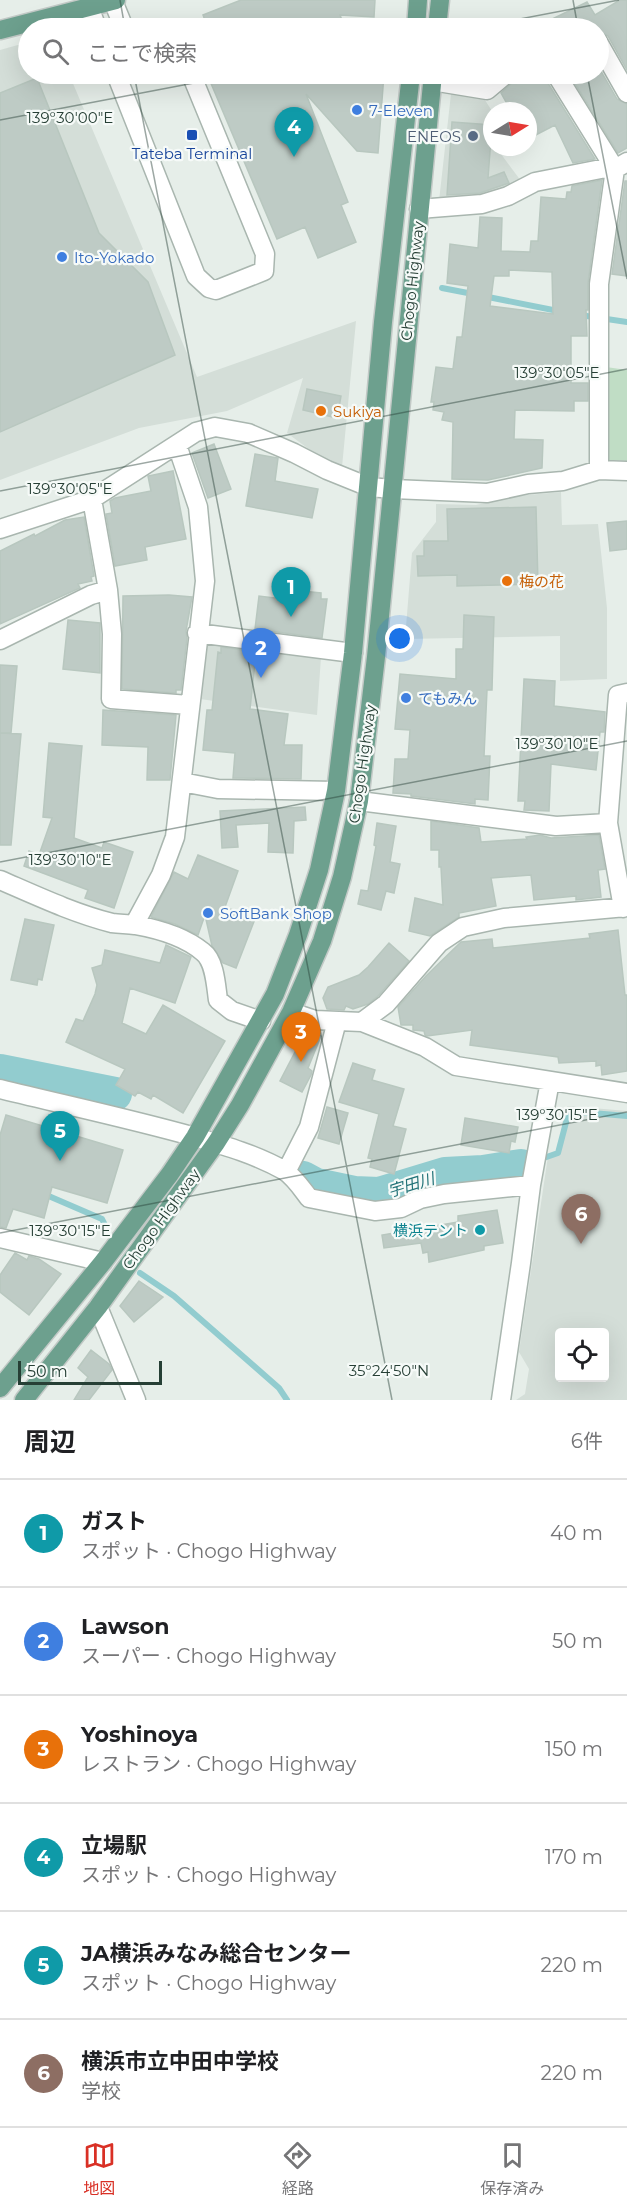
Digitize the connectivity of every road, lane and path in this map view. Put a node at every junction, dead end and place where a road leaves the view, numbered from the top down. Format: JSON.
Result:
{"nodes":[{"id":1,"x":114,"y":0,"type":"edge"},
{"id":2,"x":418,"y":0,"type":"edge"},
{"id":3,"x":440,"y":0,"type":"edge"},
{"id":4,"x":89,"y":7,"type":"junction"},
{"id":5,"x":46,"y":18,"type":"edge"},
{"id":6,"x":93,"y":18,"type":"edge"},
{"id":7,"x":120,"y":18,"type":"edge"},
{"id":8,"x":417,"y":18,"type":"edge"},
{"id":9,"x":438,"y":18,"type":"edge"},
{"id":10,"x":18,"y":25,"type":"edge"},
{"id":11,"x":0,"y":30,"type":"edge"},
{"id":12,"x":609,"y":61,"type":"edge"},
{"id":13,"x":120,"y":84,"type":"edge"},
{"id":14,"x":195,"y":84,"type":"edge"},
{"id":15,"x":410,"y":84,"type":"edge"},
{"id":16,"x":432,"y":84,"type":"edge"},
{"id":17,"x":462,"y":84,"type":"edge"},
{"id":18,"x":494,"y":84,"type":"edge"},
{"id":19,"x":563,"y":84,"type":"edge"},
{"id":20,"x":627,"y":93,"type":"edge"},
{"id":21,"x":621,"y":166,"type":"edge"},
{"id":22,"x":619,"y":202,"type":"edge"},
{"id":23,"x":419,"y":209,"type":"junction"},
{"id":24,"x":177,"y":445,"type":"junction"},
{"id":25,"x":599,"y":470,"type":"junction"},
{"id":26,"x":627,"y":471,"type":"edge"},
{"id":27,"x":369,"y":487,"type":"junction"},
{"id":28,"x":393,"y":489,"type":"junction"},
{"id":29,"x":92,"y":499,"type":"junction"},
{"id":30,"x":0,"y":529,"type":"edge"},
{"id":31,"x":108,"y":590,"type":"junction"},
{"id":32,"x":197,"y":633,"type":"junction"},
{"id":33,"x":0,"y":640,"type":"edge"},
{"id":34,"x":353,"y":653,"type":"junction"},
{"id":35,"x":627,"y":693,"type":"edge"},
{"id":36,"x":189,"y":705,"type":"junction"},
{"id":37,"x":182,"y":782,"type":"junction"},
{"id":38,"x":336,"y":791,"type":"junction"},
{"id":39,"x":359,"y":801,"type":"junction"},
{"id":40,"x":608,"y":823,"type":"junction"},
{"id":41,"x":0,"y":880,"type":"edge"},
{"id":42,"x":625,"y":907,"type":"edge"},
{"id":43,"x":134,"y":925,"type":"junction"},
{"id":44,"x":291,"y":1012,"type":"junction"},
{"id":45,"x":261,"y":1021,"type":"junction"},
{"id":46,"x":337,"y":1021,"type":"junction"},
{"id":47,"x":362,"y":1022,"type":"junction"},
{"id":48,"x":550,"y":1081,"type":"junction"},
{"id":49,"x":0,"y":1089,"type":"edge"},
{"id":50,"x":627,"y":1093,"type":"edge"},
{"id":51,"x":195,"y":1137,"type":"junction"},
{"id":52,"x":216,"y":1143,"type":"junction"},
{"id":53,"x":286,"y":1172,"type":"junction"},
{"id":54,"x":531,"y":1185,"type":"junction"},
{"id":55,"x":0,"y":1238,"type":"edge"},
{"id":56,"x":104,"y":1262,"type":"junction"},
{"id":57,"x":98,"y":1307,"type":"junction"},
{"id":58,"x":0,"y":1388,"type":"edge"},
{"id":59,"x":24,"y":1400,"type":"edge"},
{"id":60,"x":136,"y":1400,"type":"edge"},
{"id":61,"x":501,"y":1400,"type":"edge"}],
"edges":[{"from":1,"to":4,"type":"main road"},
{"from":1,"to":7,"type":"street"},
{"from":2,"to":8,"type":"main road"},
{"from":3,"to":9,"type":"main road"},
{"from":4,"to":5,"type":"main road"},
{"from":4,"to":6,"type":"street"},
{"from":10,"to":11,"type":"main road"},
{"from":12,"to":20,"type":"street"},
{"from":13,"to":14,"type":"street"},
{"from":15,"to":27,"type":"main road","name":"Chogo Highway"},
{"from":16,"to":23,"type":"main road","name":"Chogo Highway"},
{"from":17,"to":18,"type":"street"},
{"from":19,"to":21,"type":"street"},
{"from":21,"to":22,"type":"street"},
{"from":21,"to":23,"type":"street"},
{"from":22,"to":25,"type":"street"},
{"from":23,"to":28,"type":"main road","name":"Chogo Highway"},
{"from":24,"to":27,"type":"street"},
{"from":24,"to":29,"type":"street"},
{"from":24,"to":32,"type":"street"},
{"from":25,"to":26,"type":"street"},
{"from":25,"to":28,"type":"street"},
{"from":27,"to":28,"type":"street"},
{"from":27,"to":34,"type":"main road","name":"Chogo Highway"},
{"from":28,"to":39,"type":"main road","name":"Chogo Highway"},
{"from":29,"to":30,"type":"street"},
{"from":29,"to":31,"type":"street"},
{"from":31,"to":33,"type":"street"},
{"from":31,"to":36,"type":"street"},
{"from":32,"to":34,"type":"street"},
{"from":32,"to":36,"type":"street"},
{"from":34,"to":38,"type":"main road","name":"Chogo Highway"},
{"from":35,"to":40,"type":"street"},
{"from":36,"to":37,"type":"street"},
{"from":37,"to":38,"type":"street"},
{"from":37,"to":43,"type":"street"},
{"from":38,"to":45,"type":"main road","name":"Chogo Highway"},
{"from":39,"to":40,"type":"street"},
{"from":39,"to":44,"type":"main road","name":"Chogo Highway"},
{"from":40,"to":42,"type":"street"},
{"from":41,"to":43,"type":"street"},
{"from":42,"to":47,"type":"street"},
{"from":43,"to":45,"type":"street"},
{"from":44,"to":46,"type":"street"},
{"from":44,"to":52,"type":"main road","name":"Chogo Highway"},
{"from":45,"to":51,"type":"main road","name":"Chogo Highway"},
{"from":46,"to":47,"type":"street"},
{"from":46,"to":53,"type":"street"},
{"from":47,"to":48,"type":"street"},
{"from":48,"to":50,"type":"street"},
{"from":48,"to":54,"type":"street"},
{"from":49,"to":51,"type":"street"},
{"from":51,"to":52,"type":"street"},
{"from":51,"to":56,"type":"main road","name":"Chogo Highway"},
{"from":52,"to":53,"type":"street"},
{"from":52,"to":57,"type":"main road","name":"Chogo Highway"},
{"from":53,"to":54,"type":"street"},
{"from":54,"to":61,"type":"street"},
{"from":55,"to":56,"type":"street"},
{"from":56,"to":58,"type":"main road","name":"Chogo Highway"},
{"from":57,"to":59,"type":"main road","name":"Chogo Highway"},
{"from":57,"to":60,"type":"street"}]}
